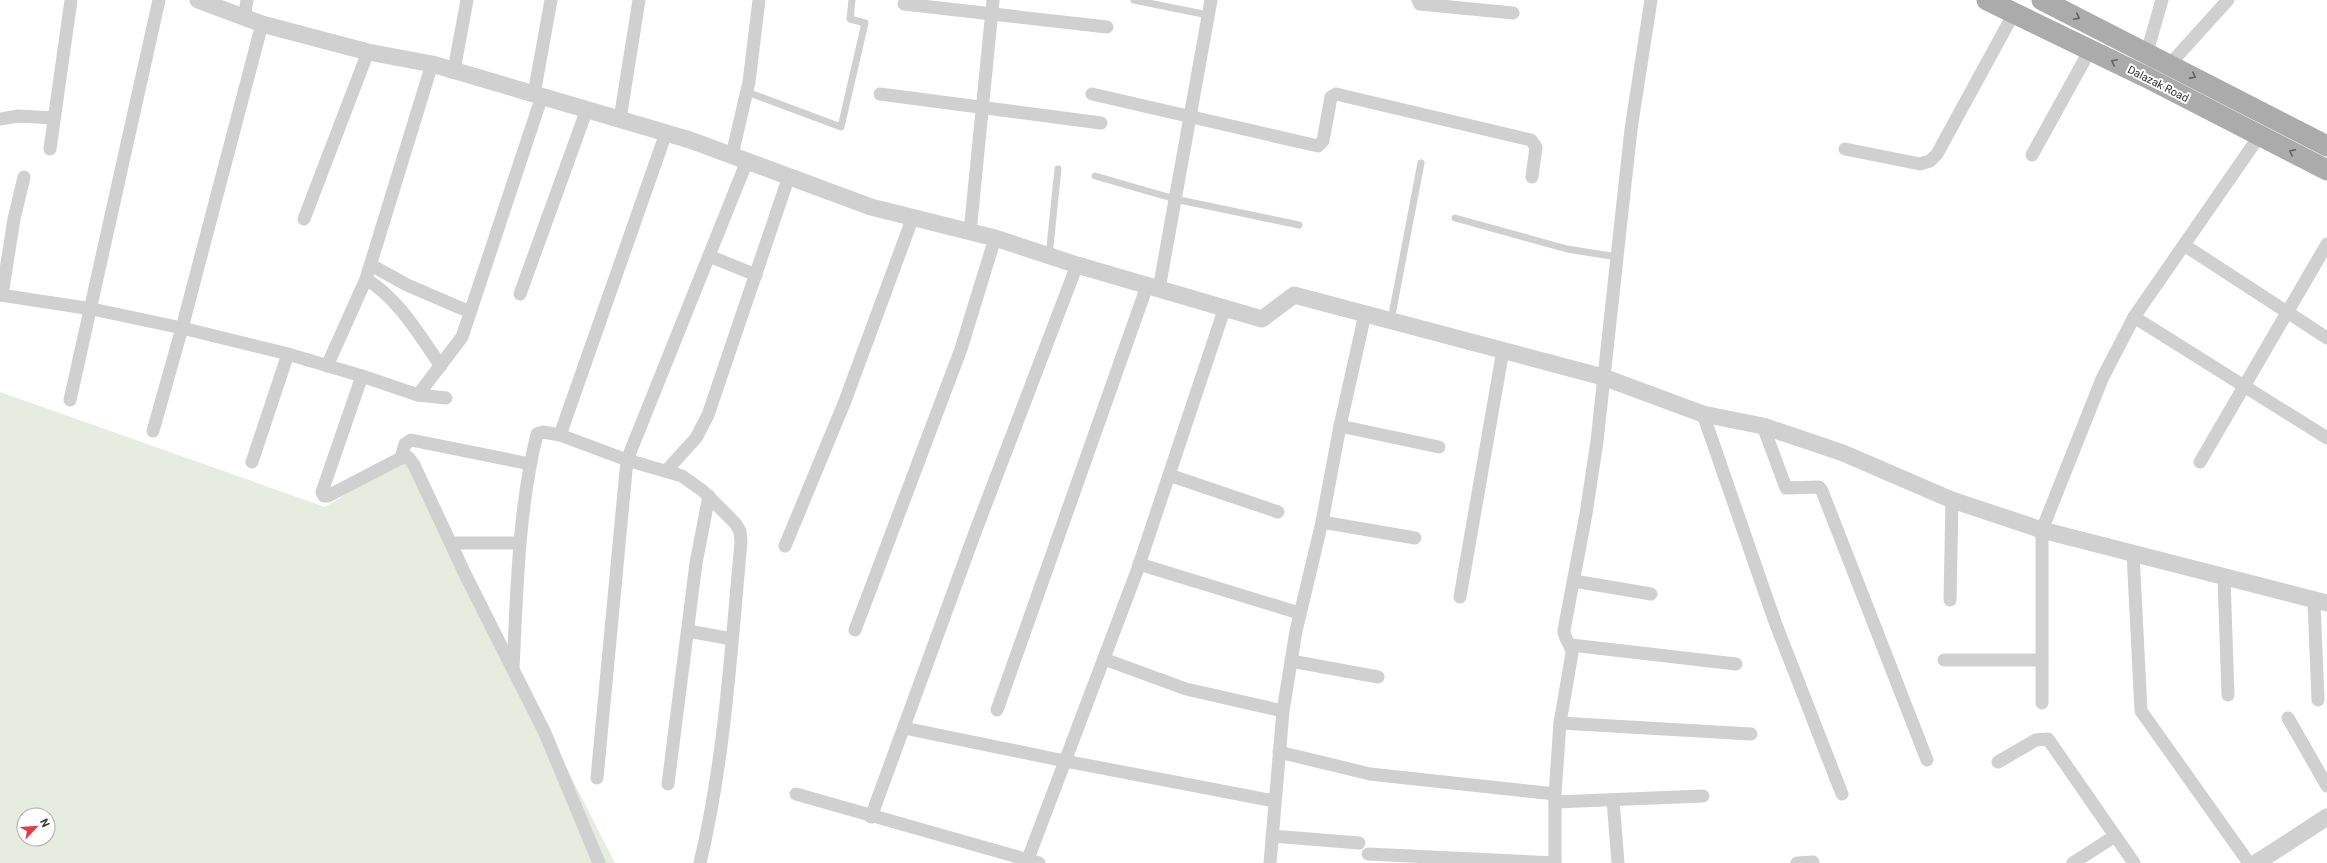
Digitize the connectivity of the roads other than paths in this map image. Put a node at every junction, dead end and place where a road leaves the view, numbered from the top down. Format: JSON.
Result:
{"nodes":[{"id":1,"x":71,"y":0,"type":"edge"},
{"id":2,"x":159,"y":0,"type":"edge"},
{"id":3,"x":198,"y":0,"type":"edge"},
{"id":4,"x":247,"y":0,"type":"edge"},
{"id":5,"x":467,"y":0,"type":"edge"},
{"id":6,"x":551,"y":0,"type":"edge"},
{"id":7,"x":639,"y":0,"type":"edge"},
{"id":8,"x":759,"y":0,"type":"edge"},
{"id":9,"x":852,"y":0,"type":"edge"},
{"id":10,"x":993,"y":0,"type":"edge"},
{"id":11,"x":1134,"y":0,"type":"edge"},
{"id":12,"x":1211,"y":0,"type":"edge"},
{"id":13,"x":1418,"y":0,"type":"edge"},
{"id":14,"x":1651,"y":0,"type":"edge"},
{"id":15,"x":1987,"y":0,"type":"edge"},
{"id":16,"x":2044,"y":0,"type":"edge"},
{"id":17,"x":2162,"y":0,"type":"edge"},
{"id":18,"x":2228,"y":0,"type":"edge"},
{"id":19,"x":904,"y":4,"type":"dead end"},
{"id":20,"x":992,"y":13,"type":"junction"},
{"id":21,"x":1512,"y":13,"type":"dead end"},
{"id":22,"x":2014,"y":13,"type":"junction"},
{"id":23,"x":1208,"y":14,"type":"junction"},
{"id":24,"x":244,"y":18,"type":"junction"},
{"id":25,"x":262,"y":24,"type":"junction"},
{"id":26,"x":1107,"y":27,"type":"dead end"},
{"id":27,"x":2090,"y":50,"type":"junction"},
{"id":28,"x":368,"y":52,"type":"junction"},
{"id":29,"x":2158,"y":58,"type":"junction"},
{"id":30,"x":432,"y":64,"type":"junction"},
{"id":31,"x":454,"y":70,"type":"junction"},
{"id":32,"x":2146,"y":77,"type":"junction"},
{"id":33,"x":746,"y":92,"type":"junction"},
{"id":34,"x":880,"y":94,"type":"dead end"},
{"id":35,"x":1092,"y":94,"type":"dead end"},
{"id":36,"x":538,"y":95,"type":"junction"},
{"id":37,"x":983,"y":107,"type":"junction"},
{"id":38,"x":586,"y":109,"type":"junction"},
{"id":39,"x":1190,"y":115,"type":"junction"},
{"id":40,"x":54,"y":118,"type":"junction"},
{"id":41,"x":0,"y":119,"type":"edge"},
{"id":42,"x":620,"y":119,"type":"junction"},
{"id":43,"x":1101,"y":123,"type":"dead end"},
{"id":44,"x":666,"y":133,"type":"junction"},
{"id":45,"x":2260,"y":136,"type":"junction"},
{"id":46,"x":2327,"y":146,"type":"edge"},
{"id":47,"x":50,"y":149,"type":"dead end"},
{"id":48,"x":1845,"y":149,"type":"dead end"},
{"id":49,"x":2032,"y":155,"type":"dead end"},
{"id":50,"x":739,"y":158,"type":"junction"},
{"id":51,"x":1422,"y":163,"type":"dead end"},
{"id":52,"x":1058,"y":169,"type":"dead end"},
{"id":53,"x":2327,"y":170,"type":"edge"},
{"id":54,"x":789,"y":176,"type":"junction"},
{"id":55,"x":1095,"y":176,"type":"dead end"},
{"id":56,"x":24,"y":177,"type":"dead end"},
{"id":57,"x":1532,"y":177,"type":"dead end"},
{"id":58,"x":1175,"y":199,"type":"junction"},
{"id":59,"x":913,"y":217,"type":"junction"},
{"id":60,"x":1455,"y":218,"type":"dead end"},
{"id":61,"x":304,"y":219,"type":"dead end"},
{"id":62,"x":1299,"y":225,"type":"dead end"},
{"id":63,"x":970,"y":232,"type":"junction"},
{"id":64,"x":995,"y":238,"type":"junction"},
{"id":65,"x":2327,"y":244,"type":"edge"},
{"id":66,"x":2184,"y":245,"type":"junction"},
{"id":67,"x":709,"y":256,"type":"junction"},
{"id":68,"x":1049,"y":256,"type":"junction"},
{"id":69,"x":1617,"y":257,"type":"junction"},
{"id":70,"x":371,"y":265,"type":"junction"},
{"id":71,"x":1077,"y":265,"type":"junction"},
{"id":72,"x":756,"y":275,"type":"junction"},
{"id":73,"x":366,"y":279,"type":"junction"},
{"id":74,"x":1153,"y":288,"type":"junction"},
{"id":75,"x":520,"y":294,"type":"dead end"},
{"id":76,"x":1,"y":295,"type":"edge"},
{"id":77,"x":1225,"y":307,"type":"junction"},
{"id":78,"x":92,"y":309,"type":"junction"},
{"id":79,"x":470,"y":312,"type":"junction"},
{"id":80,"x":2288,"y":313,"type":"junction"},
{"id":81,"x":1366,"y":314,"type":"junction"},
{"id":82,"x":2134,"y":317,"type":"junction"},
{"id":83,"x":1391,"y":320,"type":"junction"},
{"id":84,"x":182,"y":328,"type":"junction"},
{"id":85,"x":2327,"y":338,"type":"edge"},
{"id":86,"x":1503,"y":350,"type":"junction"},
{"id":87,"x":288,"y":354,"type":"junction"},
{"id":88,"x":327,"y":366,"type":"junction"},
{"id":89,"x":441,"y":366,"type":"junction"},
{"id":90,"x":362,"y":376,"type":"junction"},
{"id":91,"x":1603,"y":377,"type":"junction"},
{"id":92,"x":2243,"y":386,"type":"junction"},
{"id":93,"x":418,"y":396,"type":"junction"},
{"id":94,"x":446,"y":398,"type":"dead end"},
{"id":95,"x":70,"y":400,"type":"dead end"},
{"id":96,"x":1703,"y":414,"type":"junction"},
{"id":97,"x":1340,"y":426,"type":"junction"},
{"id":98,"x":1763,"y":426,"type":"junction"},
{"id":99,"x":153,"y":431,"type":"dead end"},
{"id":100,"x":560,"y":435,"type":"junction"},
{"id":101,"x":2327,"y":438,"type":"edge"},
{"id":102,"x":1439,"y":447,"type":"dead end"},
{"id":103,"x":402,"y":458,"type":"junction"},
{"id":104,"x":627,"y":460,"type":"junction"},
{"id":105,"x":252,"y":462,"type":"dead end"},
{"id":106,"x":2200,"y":462,"type":"dead end"},
{"id":107,"x":530,"y":464,"type":"junction"},
{"id":108,"x":666,"y":471,"type":"junction"},
{"id":109,"x":1169,"y":475,"type":"junction"},
{"id":110,"x":708,"y":496,"type":"junction"},
{"id":111,"x":1952,"y":500,"type":"junction"},
{"id":112,"x":1278,"y":512,"type":"dead end"},
{"id":113,"x":1322,"y":522,"type":"junction"},
{"id":114,"x":2042,"y":530,"type":"junction"},
{"id":115,"x":1415,"y":538,"type":"dead end"},
{"id":116,"x":451,"y":543,"type":"junction"},
{"id":117,"x":519,"y":543,"type":"junction"},
{"id":118,"x":786,"y":546,"type":"dead end"},
{"id":119,"x":2133,"y":553,"type":"junction"},
{"id":120,"x":1139,"y":564,"type":"junction"},
{"id":121,"x":2224,"y":578,"type":"junction"},
{"id":122,"x":1574,"y":581,"type":"junction"},
{"id":123,"x":1651,"y":594,"type":"dead end"},
{"id":124,"x":1460,"y":596,"type":"dead end"},
{"id":125,"x":1950,"y":600,"type":"dead end"},
{"id":126,"x":2321,"y":603,"type":"edge"},
{"id":127,"x":1300,"y":613,"type":"junction"},
{"id":128,"x":854,"y":630,"type":"dead end"},
{"id":129,"x":688,"y":631,"type":"junction"},
{"id":130,"x":732,"y":639,"type":"junction"},
{"id":131,"x":1572,"y":645,"type":"junction"},
{"id":132,"x":1104,"y":659,"type":"junction"},
{"id":133,"x":1944,"y":660,"type":"dead end"},
{"id":134,"x":2042,"y":660,"type":"junction"},
{"id":135,"x":1291,"y":661,"type":"junction"},
{"id":136,"x":1736,"y":664,"type":"dead end"},
{"id":137,"x":513,"y":669,"type":"junction"},
{"id":138,"x":1378,"y":677,"type":"dead end"},
{"id":139,"x":2228,"y":695,"type":"dead end"},
{"id":140,"x":2318,"y":700,"type":"dead end"},
{"id":141,"x":2042,"y":703,"type":"dead end"},
{"id":142,"x":997,"y":710,"type":"dead end"},
{"id":143,"x":1283,"y":711,"type":"junction"},
{"id":144,"x":2288,"y":718,"type":"dead end"},
{"id":145,"x":1560,"y":723,"type":"junction"},
{"id":146,"x":904,"y":728,"type":"junction"},
{"id":147,"x":1751,"y":734,"type":"dead end"},
{"id":148,"x":1279,"y":752,"type":"junction"},
{"id":149,"x":1927,"y":760,"type":"dead end"},
{"id":150,"x":1065,"y":761,"type":"junction"},
{"id":151,"x":1998,"y":762,"type":"dead end"},
{"id":152,"x":598,"y":778,"type":"dead end"},
{"id":153,"x":668,"y":784,"type":"dead end"},
{"id":154,"x":2327,"y":786,"type":"edge"},
{"id":155,"x":796,"y":794,"type":"dead end"},
{"id":156,"x":1842,"y":794,"type":"dead end"},
{"id":157,"x":1703,"y":796,"type":"dead end"},
{"id":158,"x":1555,"y":798,"type":"junction"},
{"id":159,"x":1613,"y":800,"type":"junction"},
{"id":160,"x":1274,"y":801,"type":"junction"},
{"id":161,"x":871,"y":817,"type":"junction"},
{"id":162,"x":2327,"y":817,"type":"edge"},
{"id":163,"x":1272,"y":836,"type":"junction"},
{"id":164,"x":2115,"y":836,"type":"junction"},
{"id":165,"x":1359,"y":842,"type":"dead end"},
{"id":166,"x":1368,"y":854,"type":"dead end"},
{"id":167,"x":1034,"y":861,"type":"edge"},
{"id":168,"x":1813,"y":862,"type":"edge"},
{"id":169,"x":599,"y":863,"type":"edge"},
{"id":170,"x":700,"y":863,"type":"edge"},
{"id":171,"x":1270,"y":863,"type":"edge"},
{"id":172,"x":1555,"y":863,"type":"edge"},
{"id":173,"x":1618,"y":863,"type":"edge"},
{"id":174,"x":1797,"y":863,"type":"edge"},
{"id":175,"x":2073,"y":863,"type":"edge"},
{"id":176,"x":2134,"y":863,"type":"edge"},
{"id":177,"x":2249,"y":863,"type":"edge"},
{"id":178,"x":2256,"y":863,"type":"edge"}],
"edges":[{"from":1,"to":40,"type":"street"},
{"from":2,"to":78,"type":"street"},
{"from":3,"to":24,"type":"street"},
{"from":4,"to":24,"type":"street"},
{"from":5,"to":31,"type":"street"},
{"from":6,"to":36,"type":"street"},
{"from":7,"to":42,"type":"street"},
{"from":8,"to":33,"type":"street"},
{"from":9,"to":33,"type":"lane"},
{"from":10,"to":20,"type":"street"},
{"from":11,"to":23,"type":"lane"},
{"from":12,"to":23,"type":"street"},
{"from":13,"to":21,"type":"street"},
{"from":14,"to":69,"type":"street"},
{"from":15,"to":22,"type":"main road","name":"Dalazak Road"},
{"from":16,"to":29,"type":"main road","name":"Dalazak Road","one_way":true},
{"from":17,"to":29,"type":"street"},
{"from":18,"to":29,"type":"street"},
{"from":19,"to":20,"type":"street"},
{"from":20,"to":26,"type":"street"},
{"from":20,"to":37,"type":"street"},
{"from":22,"to":27,"type":"main road","name":"Dalazak Road"},
{"from":22,"to":48,"type":"street"},
{"from":23,"to":39,"type":"street"},
{"from":24,"to":25,"type":"street"},
{"from":25,"to":28,"type":"street"},
{"from":25,"to":84,"type":"street"},
{"from":32,"to":27,"type":"main road","name":"Dalazak Road","one_way":true},
{"from":27,"to":49,"type":"street"},
{"from":28,"to":30,"type":"street"},
{"from":28,"to":61,"type":"street"},
{"from":29,"to":32,"type":"main road"},
{"from":29,"to":46,"type":"main road","name":"Dalazak Road","one_way":true},
{"from":30,"to":31,"type":"street"},
{"from":30,"to":70,"type":"street"},
{"from":31,"to":36,"type":"street"},
{"from":32,"to":45,"type":"main road","name":"Dalazak Road"},
{"from":33,"to":50,"type":"street"},
{"from":34,"to":37,"type":"street"},
{"from":35,"to":39,"type":"street"},
{"from":36,"to":38,"type":"street"},
{"from":36,"to":79,"type":"street"},
{"from":37,"to":43,"type":"street"},
{"from":37,"to":63,"type":"street"},
{"from":38,"to":42,"type":"street"},
{"from":38,"to":75,"type":"street"},
{"from":39,"to":57,"type":"street"},
{"from":39,"to":58,"type":"street"},
{"from":40,"to":41,"type":"street"},
{"from":40,"to":47,"type":"street"},
{"from":42,"to":44,"type":"street"},
{"from":44,"to":50,"type":"street"},
{"from":44,"to":100,"type":"street"},
{"from":53,"to":45,"type":"main road","name":"Dalazak Road","one_way":true},
{"from":45,"to":66,"type":"street"},
{"from":50,"to":54,"type":"street"},
{"from":50,"to":67,"type":"street"},
{"from":51,"to":83,"type":"lane"},
{"from":52,"to":68,"type":"lane"},
{"from":54,"to":59,"type":"street"},
{"from":54,"to":72,"type":"street"},
{"from":55,"to":58,"type":"lane"},
{"from":56,"to":76,"type":"street"},
{"from":58,"to":62,"type":"lane"},
{"from":58,"to":74,"type":"street"},
{"from":59,"to":63,"type":"street"},
{"from":59,"to":118,"type":"street"},
{"from":60,"to":69,"type":"lane"},
{"from":63,"to":64,"type":"street"},
{"from":64,"to":68,"type":"street"},
{"from":64,"to":128,"type":"street"},
{"from":65,"to":80,"type":"street"},
{"from":66,"to":80,"type":"street"},
{"from":66,"to":82,"type":"street"},
{"from":67,"to":72,"type":"street"},
{"from":67,"to":104,"type":"street"},
{"from":68,"to":71,"type":"street"},
{"from":69,"to":91,"type":"street"},
{"from":70,"to":73,"type":"street"},
{"from":70,"to":79,"type":"street"},
{"from":71,"to":74,"type":"street"},
{"from":71,"to":146,"type":"street"},
{"from":72,"to":108,"type":"street"},
{"from":73,"to":88,"type":"street"},
{"from":73,"to":89,"type":"street"},
{"from":74,"to":77,"type":"street"},
{"from":74,"to":142,"type":"street"},
{"from":76,"to":78,"type":"street"},
{"from":77,"to":81,"type":"street"},
{"from":77,"to":109,"type":"street"},
{"from":78,"to":84,"type":"street"},
{"from":78,"to":95,"type":"street"},
{"from":79,"to":89,"type":"street"},
{"from":80,"to":85,"type":"street"},
{"from":80,"to":92,"type":"street"},
{"from":81,"to":83,"type":"street"},
{"from":81,"to":97,"type":"street"},
{"from":82,"to":92,"type":"street"},
{"from":82,"to":114,"type":"street"},
{"from":83,"to":86,"type":"street"},
{"from":84,"to":87,"type":"street"},
{"from":84,"to":99,"type":"street"},
{"from":86,"to":91,"type":"street"},
{"from":86,"to":124,"type":"street"},
{"from":87,"to":88,"type":"street"},
{"from":87,"to":105,"type":"street"},
{"from":88,"to":90,"type":"street"},
{"from":89,"to":93,"type":"street"},
{"from":90,"to":93,"type":"street"},
{"from":90,"to":103,"type":"street"},
{"from":91,"to":96,"type":"street"},
{"from":91,"to":122,"type":"street"},
{"from":92,"to":101,"type":"street"},
{"from":92,"to":106,"type":"street"},
{"from":93,"to":94,"type":"street"},
{"from":96,"to":98,"type":"street"},
{"from":96,"to":156,"type":"street"},
{"from":97,"to":102,"type":"street"},
{"from":97,"to":113,"type":"street"},
{"from":98,"to":111,"type":"street"},
{"from":98,"to":149,"type":"street"},
{"from":100,"to":104,"type":"street"},
{"from":100,"to":107,"type":"street"},
{"from":103,"to":107,"type":"street"},
{"from":103,"to":116,"type":"street"},
{"from":104,"to":108,"type":"street"},
{"from":104,"to":152,"type":"street"},
{"from":107,"to":117,"type":"street"},
{"from":108,"to":110,"type":"street"},
{"from":109,"to":112,"type":"street"},
{"from":109,"to":120,"type":"street"},
{"from":110,"to":129,"type":"street"},
{"from":110,"to":130,"type":"street"},
{"from":111,"to":114,"type":"street"},
{"from":111,"to":125,"type":"street"},
{"from":113,"to":115,"type":"street"},
{"from":113,"to":127,"type":"street"},
{"from":114,"to":119,"type":"street"},
{"from":114,"to":134,"type":"street"},
{"from":116,"to":117,"type":"street"},
{"from":116,"to":137,"type":"street"},
{"from":117,"to":137,"type":"street"},
{"from":119,"to":121,"type":"street"},
{"from":119,"to":177,"type":"street"},
{"from":120,"to":127,"type":"street"},
{"from":120,"to":132,"type":"street"},
{"from":121,"to":126,"type":"street"},
{"from":121,"to":139,"type":"street"},
{"from":122,"to":123,"type":"street"},
{"from":122,"to":131,"type":"street"},
{"from":126,"to":140,"type":"street"},
{"from":127,"to":135,"type":"street"},
{"from":129,"to":130,"type":"street"},
{"from":129,"to":153,"type":"street"},
{"from":130,"to":170,"type":"street"},
{"from":131,"to":136,"type":"street"},
{"from":131,"to":145,"type":"street"},
{"from":132,"to":143,"type":"street"},
{"from":132,"to":150,"type":"street"},
{"from":133,"to":134,"type":"street"},
{"from":134,"to":141,"type":"street"},
{"from":135,"to":138,"type":"street"},
{"from":135,"to":143,"type":"street"},
{"from":137,"to":169,"type":"street"},
{"from":143,"to":148,"type":"street"},
{"from":144,"to":154,"type":"street"},
{"from":145,"to":147,"type":"street"},
{"from":145,"to":158,"type":"street"},
{"from":146,"to":150,"type":"street"},
{"from":146,"to":161,"type":"street"},
{"from":148,"to":158,"type":"street"},
{"from":148,"to":160,"type":"street"},
{"from":150,"to":160,"type":"street"},
{"from":150,"to":167,"type":"street"},
{"from":151,"to":164,"type":"street"},
{"from":155,"to":161,"type":"street"},
{"from":157,"to":159,"type":"street"},
{"from":158,"to":159,"type":"street"},
{"from":158,"to":172,"type":"street"},
{"from":159,"to":173,"type":"street"},
{"from":160,"to":163,"type":"street"},
{"from":161,"to":167,"type":"street"},
{"from":162,"to":178,"type":"street"},
{"from":163,"to":165,"type":"street"},
{"from":163,"to":171,"type":"street"},
{"from":164,"to":175,"type":"street"},
{"from":164,"to":176,"type":"street"},
{"from":166,"to":172,"type":"street"},
{"from":168,"to":174,"type":"street"}]}
